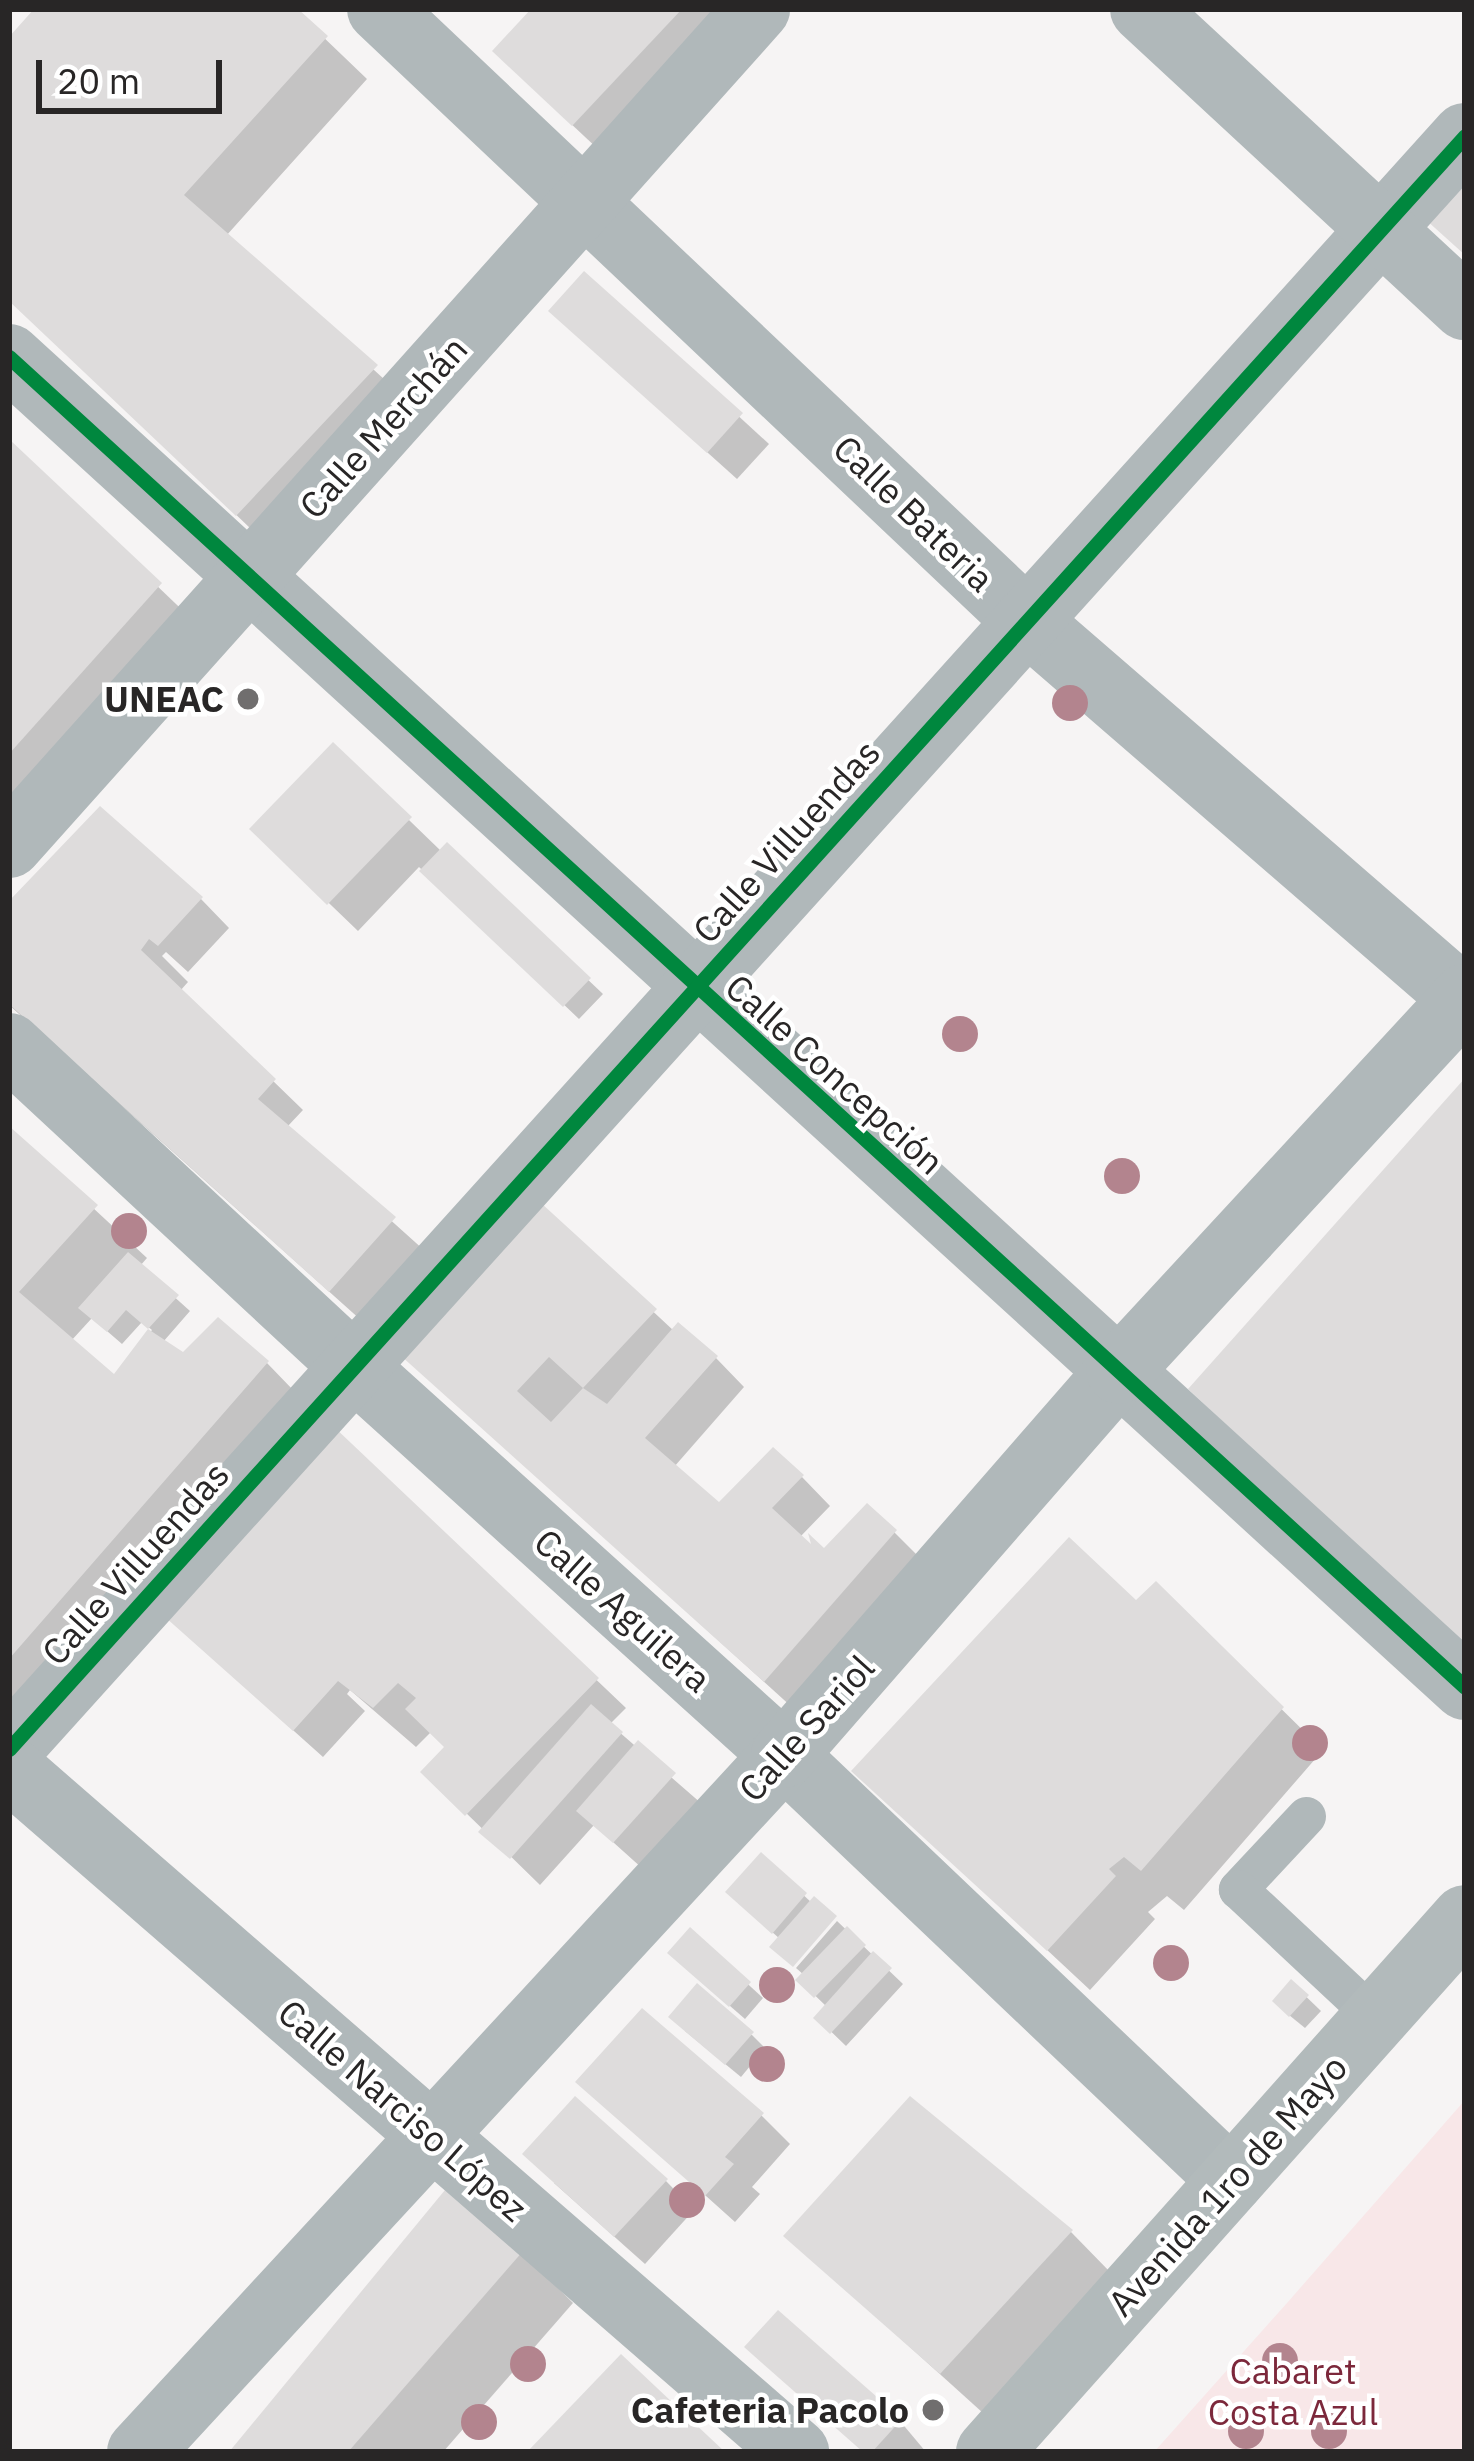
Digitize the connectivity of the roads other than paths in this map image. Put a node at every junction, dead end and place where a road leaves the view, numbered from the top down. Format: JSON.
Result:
{"nodes":[{"id":1,"x":380,"y":9,"type":"edge"},
{"id":2,"x":757,"y":9,"type":"edge"},
{"id":3,"x":1143,"y":9,"type":"edge"},
{"id":4,"x":1465,"y":136,"type":"edge"},
{"id":5,"x":584,"y":199,"type":"junction"},
{"id":6,"x":1380,"y":231,"type":"junction"},
{"id":7,"x":1465,"y":307,"type":"edge"},
{"id":8,"x":9,"y":357,"type":"edge"},
{"id":9,"x":253,"y":574,"type":"junction"},
{"id":10,"x":1026,"y":620,"type":"junction"},
{"id":11,"x":9,"y":845,"type":"edge"},
{"id":12,"x":695,"y":988,"type":"junction"},
{"id":13,"x":1464,"y":999,"type":"edge"},
{"id":14,"x":9,"y":1046,"type":"edge"},
{"id":15,"x":353,"y":1366,"type":"junction"},
{"id":16,"x":1119,"y":1371,"type":"junction"},
{"id":17,"x":1465,"y":1687,"type":"edge"},
{"id":18,"x":9,"y":1749,"type":"edge"},
{"id":19,"x":784,"y":1755,"type":"junction"},
{"id":20,"x":9,"y":1768,"type":"edge"},
{"id":21,"x":1306,"y":1816,"type":"dead end"},
{"id":22,"x":1465,"y":1918,"type":"edge"},
{"id":23,"x":1376,"y":2017,"type":"junction"},
{"id":24,"x":431,"y":2134,"type":"junction"},
{"id":25,"x":1231,"y":2180,"type":"junction"},
{"id":26,"x":140,"y":2452,"type":"edge"},
{"id":27,"x":796,"y":2452,"type":"edge"},
{"id":28,"x":989,"y":2452,"type":"edge"}],
"edges":[{"from":1,"to":5,"type":"street","name":"Calle Bateria"},
{"from":2,"to":5,"type":"street","name":"Calle Merchán"},
{"from":3,"to":6,"type":"street"},
{"from":4,"to":6,"type":"street","name":"Calle Villuendas"},
{"from":5,"to":9,"type":"street","name":"Calle Merchán"},
{"from":5,"to":10,"type":"street","name":"Calle Bateria"},
{"from":6,"to":7,"type":"street"},
{"from":6,"to":10,"type":"street","name":"Calle Villuendas"},
{"from":8,"to":9,"type":"street","name":"Calle Concepción"},
{"from":9,"to":11,"type":"street","name":"Calle Merchán"},
{"from":9,"to":12,"type":"street","name":"Calle Concepción"},
{"from":10,"to":12,"type":"street","name":"Calle Villuendas"},
{"from":10,"to":13,"type":"street","name":"Calle Bateria"},
{"from":12,"to":15,"type":"street","name":"Calle Villuendas"},
{"from":12,"to":16,"type":"street","name":"Calle Concepción"},
{"from":13,"to":16,"type":"street","name":"Calle Sariol"},
{"from":14,"to":15,"type":"street","name":"Calle Aguilera"},
{"from":15,"to":18,"type":"street","name":"Calle Villuendas"},
{"from":15,"to":19,"type":"street","name":"Calle Aguilera"},
{"from":16,"to":17,"type":"street","name":"Calle Concepción"},
{"from":16,"to":19,"type":"street","name":"Calle Sariol"},
{"from":19,"to":24,"type":"street","name":"Calle Sariol"},
{"from":19,"to":25,"type":"street","name":"Calle Aguilera"},
{"from":20,"to":24,"type":"street","name":"Calle Narciso López"},
{"from":21,"to":23,"type":"lane"},
{"from":22,"to":23,"type":"main road","name":"Avenida 1ro de Mayo"},
{"from":23,"to":25,"type":"main road","name":"Avenida 1ro de Mayo"},
{"from":24,"to":26,"type":"street","name":"Calle Sariol"},
{"from":24,"to":27,"type":"street","name":"Calle Narciso López"},
{"from":25,"to":28,"type":"main road","name":"Avenida 1ro de Mayo"}]}
